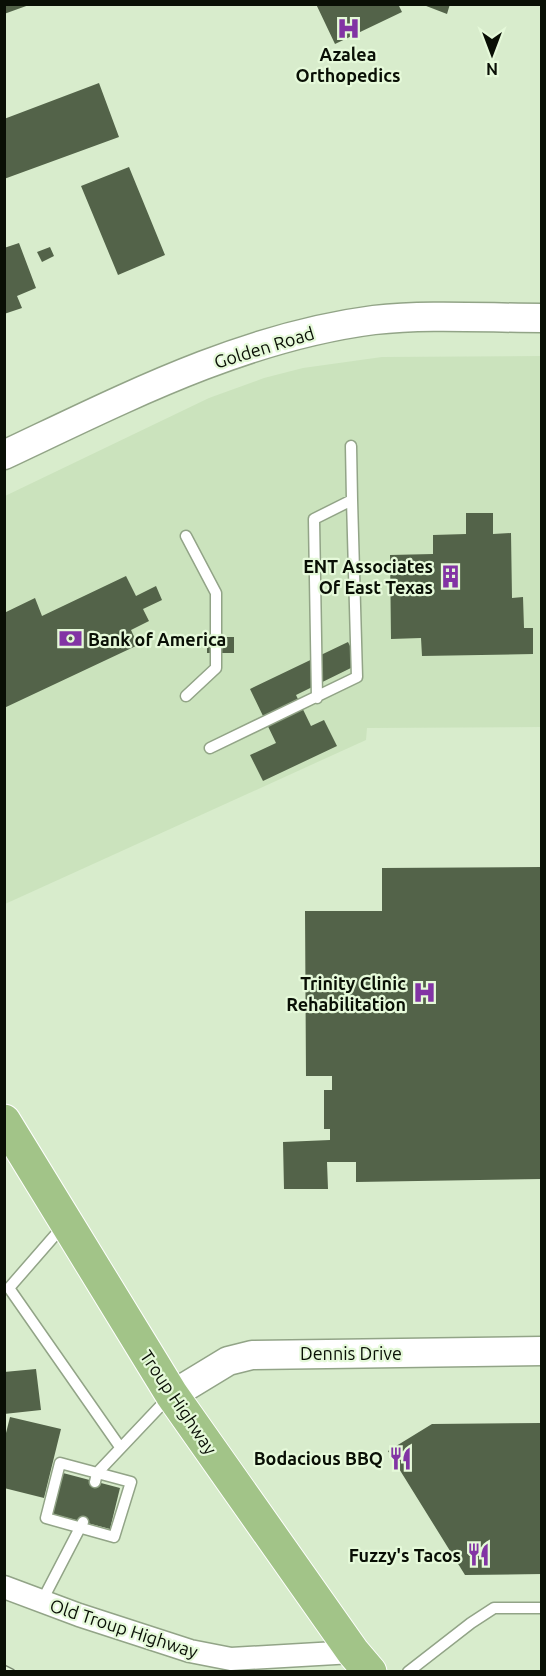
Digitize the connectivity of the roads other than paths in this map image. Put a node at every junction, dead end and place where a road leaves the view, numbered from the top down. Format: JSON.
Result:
{"nodes":[{"id":1,"x":542,"y":318,"type":"edge"},
{"id":2,"x":351,"y":446,"type":"dead end"},
{"id":3,"x":4,"y":455,"type":"edge"},
{"id":4,"x":352,"y":500,"type":"junction"},
{"id":5,"x":186,"y":536,"type":"dead end"},
{"id":6,"x":186,"y":696,"type":"dead end"},
{"id":7,"x":317,"y":698,"type":"junction"},
{"id":8,"x":210,"y":748,"type":"dead end"},
{"id":9,"x":4,"y":1121,"type":"edge"},
{"id":10,"x":66,"y":1222,"type":"junction"},
{"id":11,"x":542,"y":1351,"type":"edge"},
{"id":12,"x":172,"y":1395,"type":"junction"},
{"id":13,"x":120,"y":1447,"type":"junction"},
{"id":14,"x":96,"y":1477,"type":"junction"},
{"id":15,"x":82,"y":1525,"type":"junction"},
{"id":16,"x":4,"y":1587,"type":"edge"},
{"id":17,"x":42,"y":1601,"type":"junction"},
{"id":18,"x":542,"y":1608,"type":"edge"},
{"id":19,"x":362,"y":1662,"type":"edge"},
{"id":20,"x":408,"y":1671,"type":"edge"}],
"edges":[{"from":1,"to":3,"type":"street","name":"Golden Road"},
{"from":2,"to":4,"type":"lane"},
{"from":4,"to":7,"type":"lane"},
{"from":4,"to":7,"type":"lane"},
{"from":5,"to":6,"type":"lane"},
{"from":7,"to":8,"type":"lane"},
{"from":9,"to":10,"type":"main road","name":"Troup Highway"},
{"from":10,"to":12,"type":"main road","name":"Troup Highway"},
{"from":10,"to":13,"type":"lane"},
{"from":11,"to":12,"type":"street","name":"Dennis Drive"},
{"from":12,"to":13,"type":"lane"},
{"from":12,"to":19,"type":"main road","name":"Troup Highway"},
{"from":13,"to":14,"type":"lane"},
{"from":14,"to":15,"type":"lane"},
{"from":14,"to":15,"type":"lane"},
{"from":15,"to":17,"type":"lane"},
{"from":16,"to":17,"type":"street","name":"Old Troup Highway"},
{"from":17,"to":19,"type":"street","name":"Old Troup Highway"},
{"from":18,"to":20,"type":"lane"}]}
